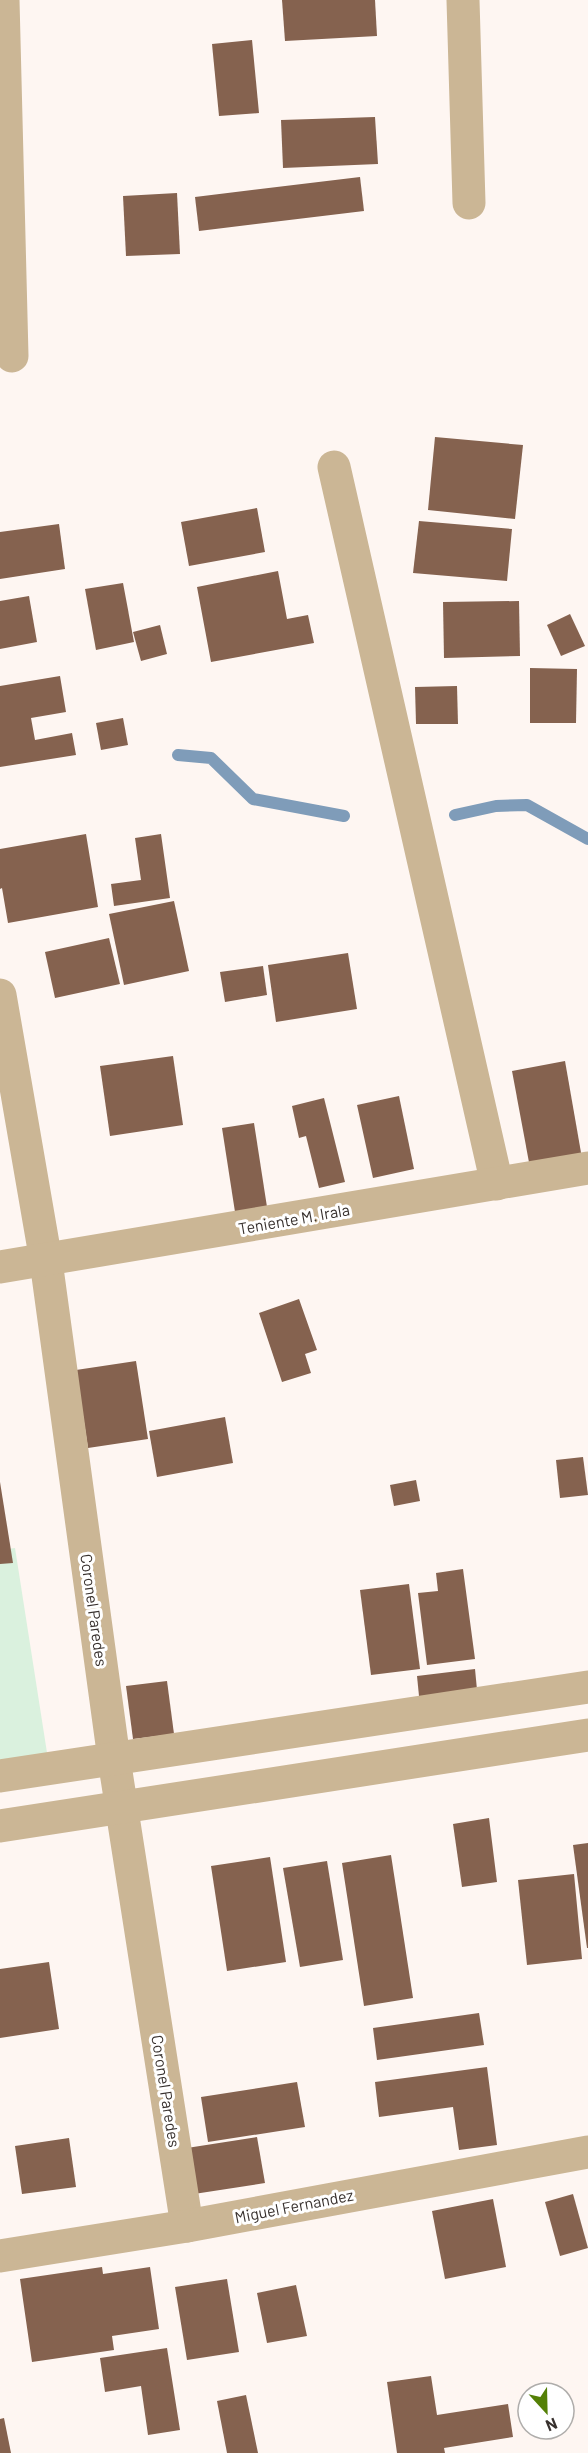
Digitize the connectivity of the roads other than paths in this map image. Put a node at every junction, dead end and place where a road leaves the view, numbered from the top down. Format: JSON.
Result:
{"nodes":[{"id":1,"x":3,"y":0,"type":"edge"},
{"id":2,"x":463,"y":0,"type":"edge"},
{"id":3,"x":469,"y":203,"type":"dead end"},
{"id":4,"x":12,"y":356,"type":"dead end"},
{"id":5,"x":334,"y":467,"type":"dead end"},
{"id":6,"x":0,"y":995,"type":"edge"},
{"id":7,"x":588,"y":1168,"type":"edge"},
{"id":8,"x":497,"y":1184,"type":"junction"},
{"id":9,"x":46,"y":1261,"type":"junction"},
{"id":10,"x":0,"y":1267,"type":"edge"},
{"id":11,"x":588,"y":1687,"type":"edge"},
{"id":12,"x":588,"y":1735,"type":"edge"},
{"id":13,"x":114,"y":1759,"type":"junction"},
{"id":14,"x":0,"y":1776,"type":"edge"},
{"id":15,"x":122,"y":1806,"type":"junction"},
{"id":16,"x":0,"y":1826,"type":"edge"},
{"id":17,"x":588,"y":2152,"type":"edge"},
{"id":18,"x":187,"y":2226,"type":"junction"},
{"id":19,"x":0,"y":2256,"type":"edge"}],
"edges":[{"from":1,"to":4,"type":"street"},
{"from":2,"to":3,"type":"street"},
{"from":5,"to":8,"type":"street"},
{"from":6,"to":9,"type":"street","name":"Coronel Paredes"},
{"from":7,"to":8,"type":"street","name":"Teniente M. Irala"},
{"from":8,"to":9,"type":"street","name":"Teniente M. Irala"},
{"from":9,"to":10,"type":"street","name":"Teniente M. Irala"},
{"from":9,"to":13,"type":"street","name":"Coronel Paredes"},
{"from":11,"to":13,"type":"street"},
{"from":12,"to":15,"type":"street"},
{"from":13,"to":14,"type":"street"},
{"from":13,"to":15,"type":"street","name":"Coronel Paredes"},
{"from":15,"to":16,"type":"street"},
{"from":15,"to":18,"type":"street","name":"Coronel Paredes"},
{"from":17,"to":18,"type":"street","name":"Miguel Fernandez"},
{"from":18,"to":19,"type":"street","name":"Miguel Fernandez"}]}
